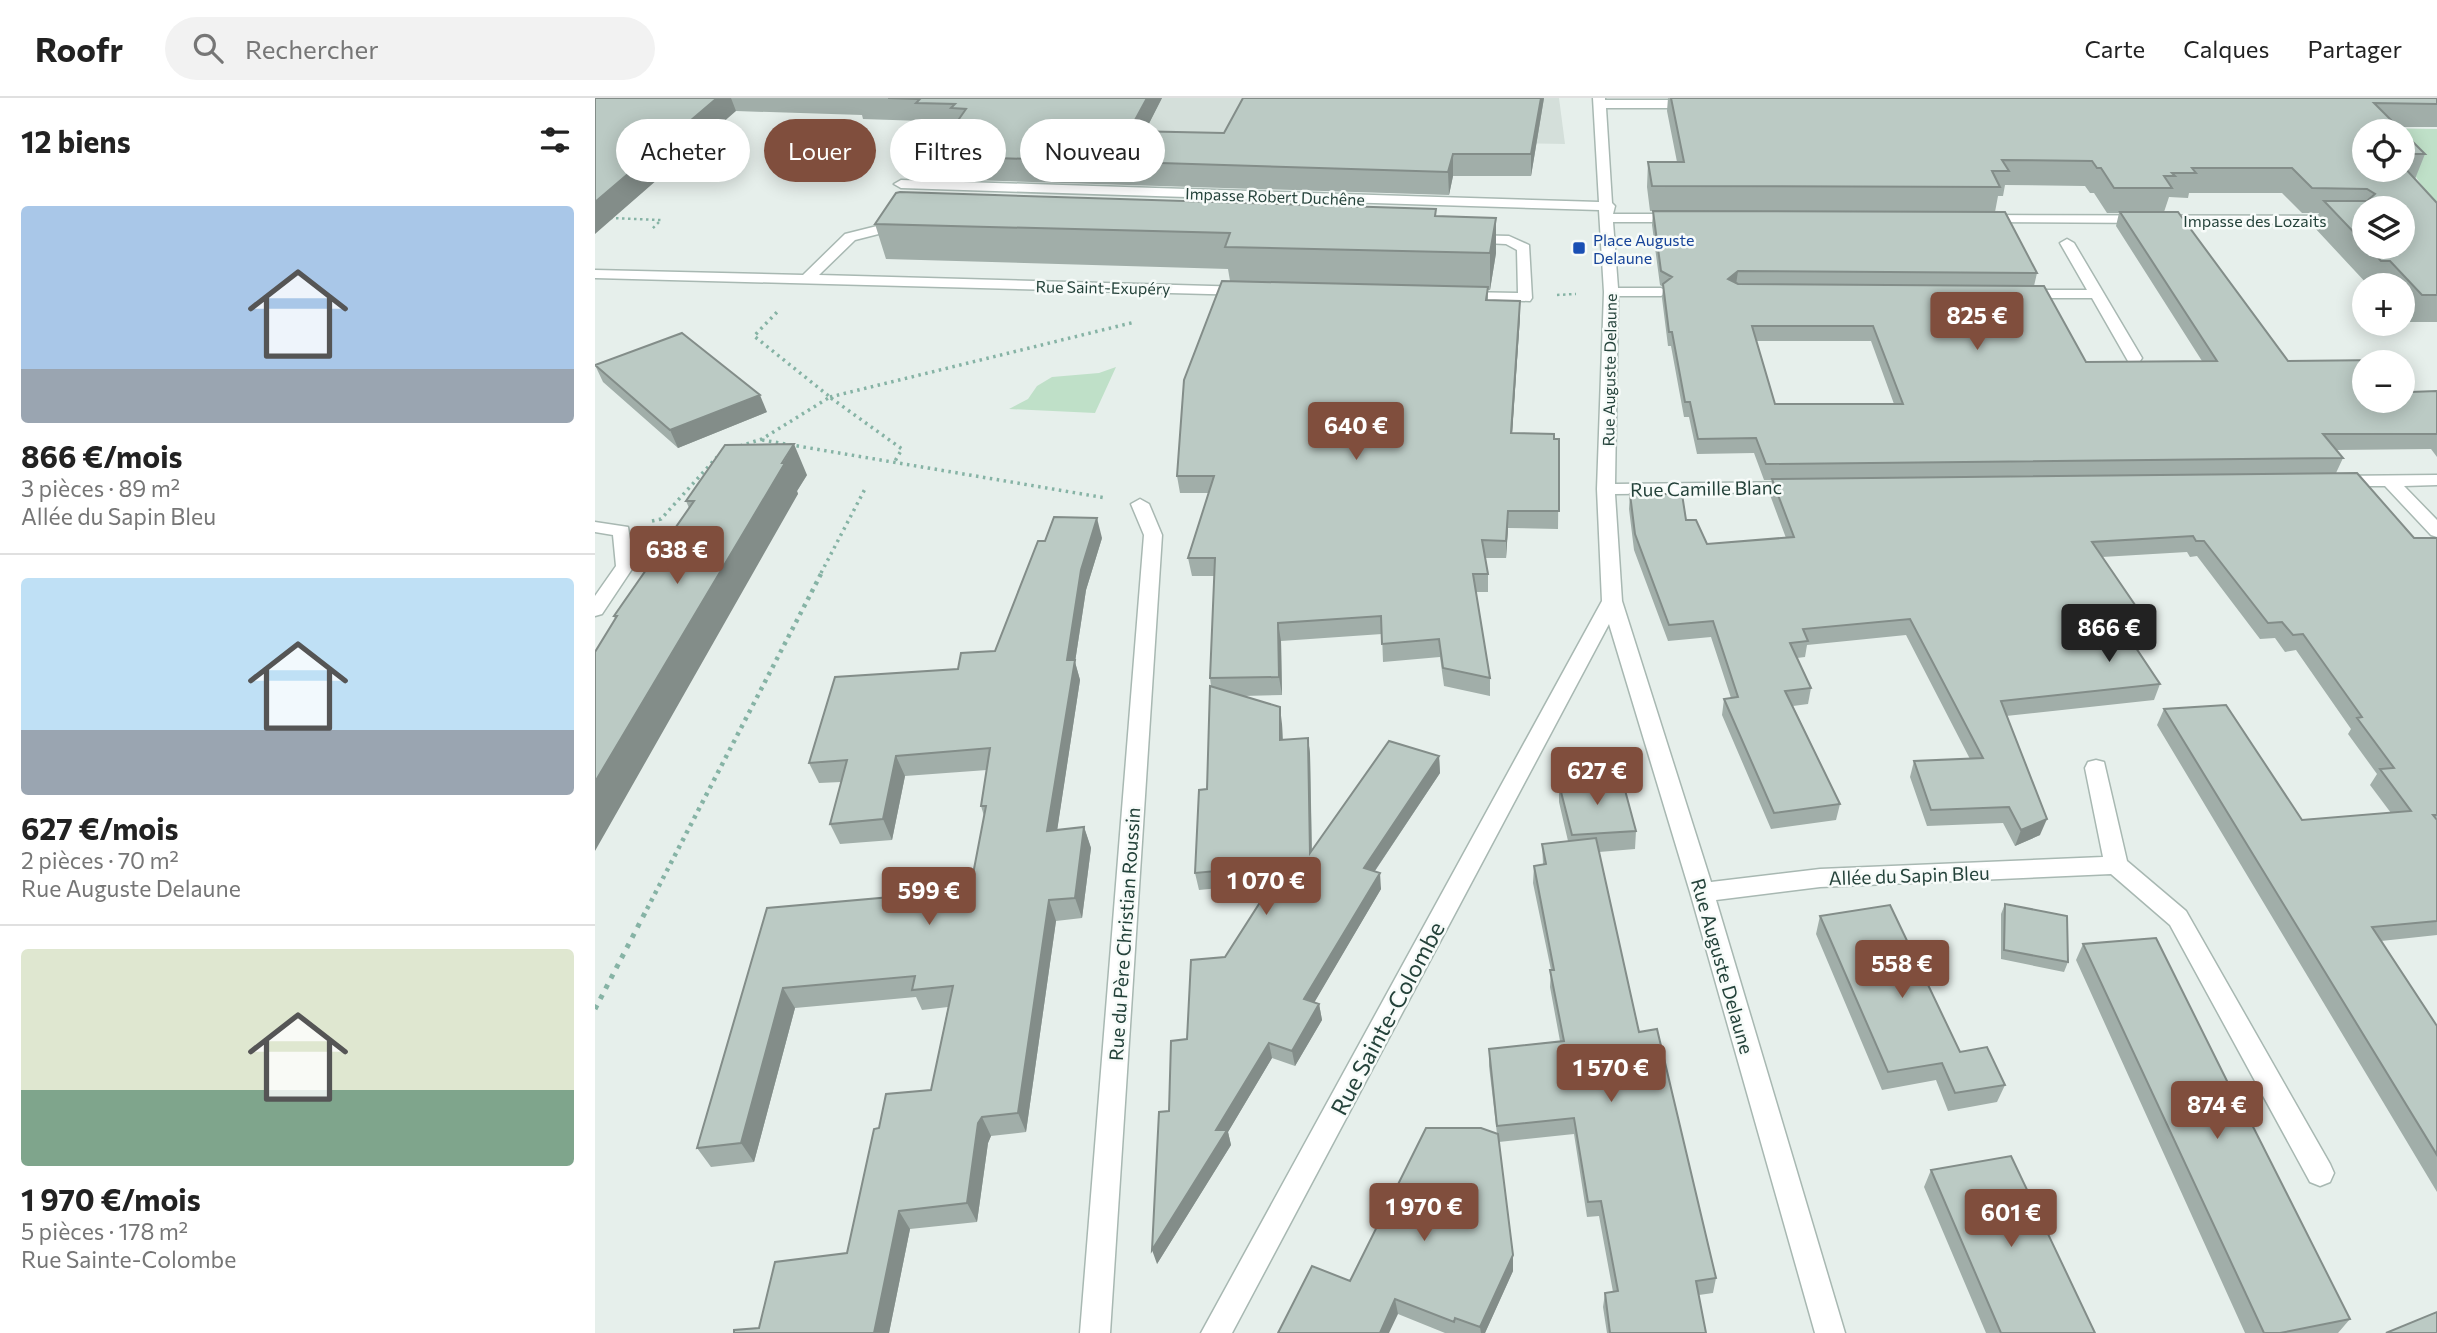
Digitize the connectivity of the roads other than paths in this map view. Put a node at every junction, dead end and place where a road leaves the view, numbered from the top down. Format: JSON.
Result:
{"nodes":[{"id":1,"x":1599,"y":101,"type":"edge"},
{"id":2,"x":1710,"y":104,"type":"edge"},
{"id":3,"x":901,"y":184,"type":"dead end"},
{"id":4,"x":1608,"y":212,"type":"junction"},
{"id":5,"x":1691,"y":218,"type":"edge"},
{"id":6,"x":1968,"y":219,"type":"edge"},
{"id":7,"x":2352,"y":220,"type":"edge"},
{"id":8,"x":924,"y":222,"type":"edge"},
{"id":9,"x":1453,"y":238,"type":"edge"},
{"id":10,"x":2067,"y":243,"type":"dead end"},
{"id":11,"x":595,"y":274,"type":"edge"},
{"id":12,"x":807,"y":279,"type":"junction"},
{"id":13,"x":1261,"y":291,"type":"edge"},
{"id":14,"x":1611,"y":292,"type":"junction"},
{"id":15,"x":1661,"y":292,"type":"edge"},
{"id":16,"x":1999,"y":293,"type":"edge"},
{"id":17,"x":2096,"y":294,"type":"junction"},
{"id":18,"x":1441,"y":295,"type":"edge"},
{"id":19,"x":2134,"y":358,"type":"dead end"},
{"id":20,"x":2389,"y":480,"type":"junction"},
{"id":21,"x":2437,"y":480,"type":"edge"},
{"id":22,"x":2315,"y":481,"type":"edge"},
{"id":23,"x":1814,"y":487,"type":"edge"},
{"id":24,"x":1606,"y":489,"type":"junction"},
{"id":25,"x":1140,"y":505,"type":"road end"},
{"id":26,"x":595,"y":527,"type":"edge"},
{"id":27,"x":2437,"y":531,"type":"edge"},
{"id":28,"x":1612,"y":601,"type":"junction"},
{"id":29,"x":595,"y":610,"type":"edge"},
{"id":30,"x":2096,"y":768,"type":"dead end"},
{"id":31,"x":2116,"y":865,"type":"junction"},
{"id":32,"x":1702,"y":892,"type":"junction"},
{"id":33,"x":2320,"y":1173,"type":"dead end"},
{"id":34,"x":1095,"y":1333,"type":"edge"},
{"id":35,"x":1216,"y":1333,"type":"edge"},
{"id":36,"x":1830,"y":1333,"type":"edge"}],
"edges":[{"from":1,"to":2,"type":"street"},
{"from":1,"to":4,"type":"street","name":"Rue Auguste Delaune"},
{"from":3,"to":4,"type":"street","name":"Impasse Robert Duchêne"},
{"from":4,"to":5,"type":"street"},
{"from":4,"to":14,"type":"street","name":"Rue Auguste Delaune"},
{"from":6,"to":7,"type":"street","name":"Impasse des Lozaits"},
{"from":8,"to":12,"type":"street"},
{"from":9,"to":18,"type":"street"},
{"from":10,"to":17,"type":"street"},
{"from":11,"to":12,"type":"street","name":"Rue Saint-Exupéry"},
{"from":12,"to":13,"type":"street","name":"Rue Saint-Exupéry"},
{"from":14,"to":15,"type":"street"},
{"from":14,"to":24,"type":"street","name":"Rue Auguste Delaune"},
{"from":16,"to":17,"type":"street"},
{"from":17,"to":19,"type":"street"},
{"from":20,"to":21,"type":"street"},
{"from":20,"to":22,"type":"street"},
{"from":20,"to":27,"type":"street"},
{"from":23,"to":24,"type":"street","name":"Rue Camille Blanc"},
{"from":24,"to":28,"type":"street","name":"Rue Auguste Delaune"},
{"from":25,"to":34,"type":"street","name":"Rue du Père Christian Roussin"},
{"from":26,"to":29,"type":"street"},
{"from":28,"to":32,"type":"street","name":"Rue Auguste Delaune"},
{"from":28,"to":35,"type":"street","name":"Rue Sainte-Colombe"},
{"from":30,"to":31,"type":"street"},
{"from":31,"to":32,"type":"street","name":"Allée du Sapin Bleu"},
{"from":31,"to":33,"type":"street"},
{"from":32,"to":36,"type":"street","name":"Rue Auguste Delaune"}]}
